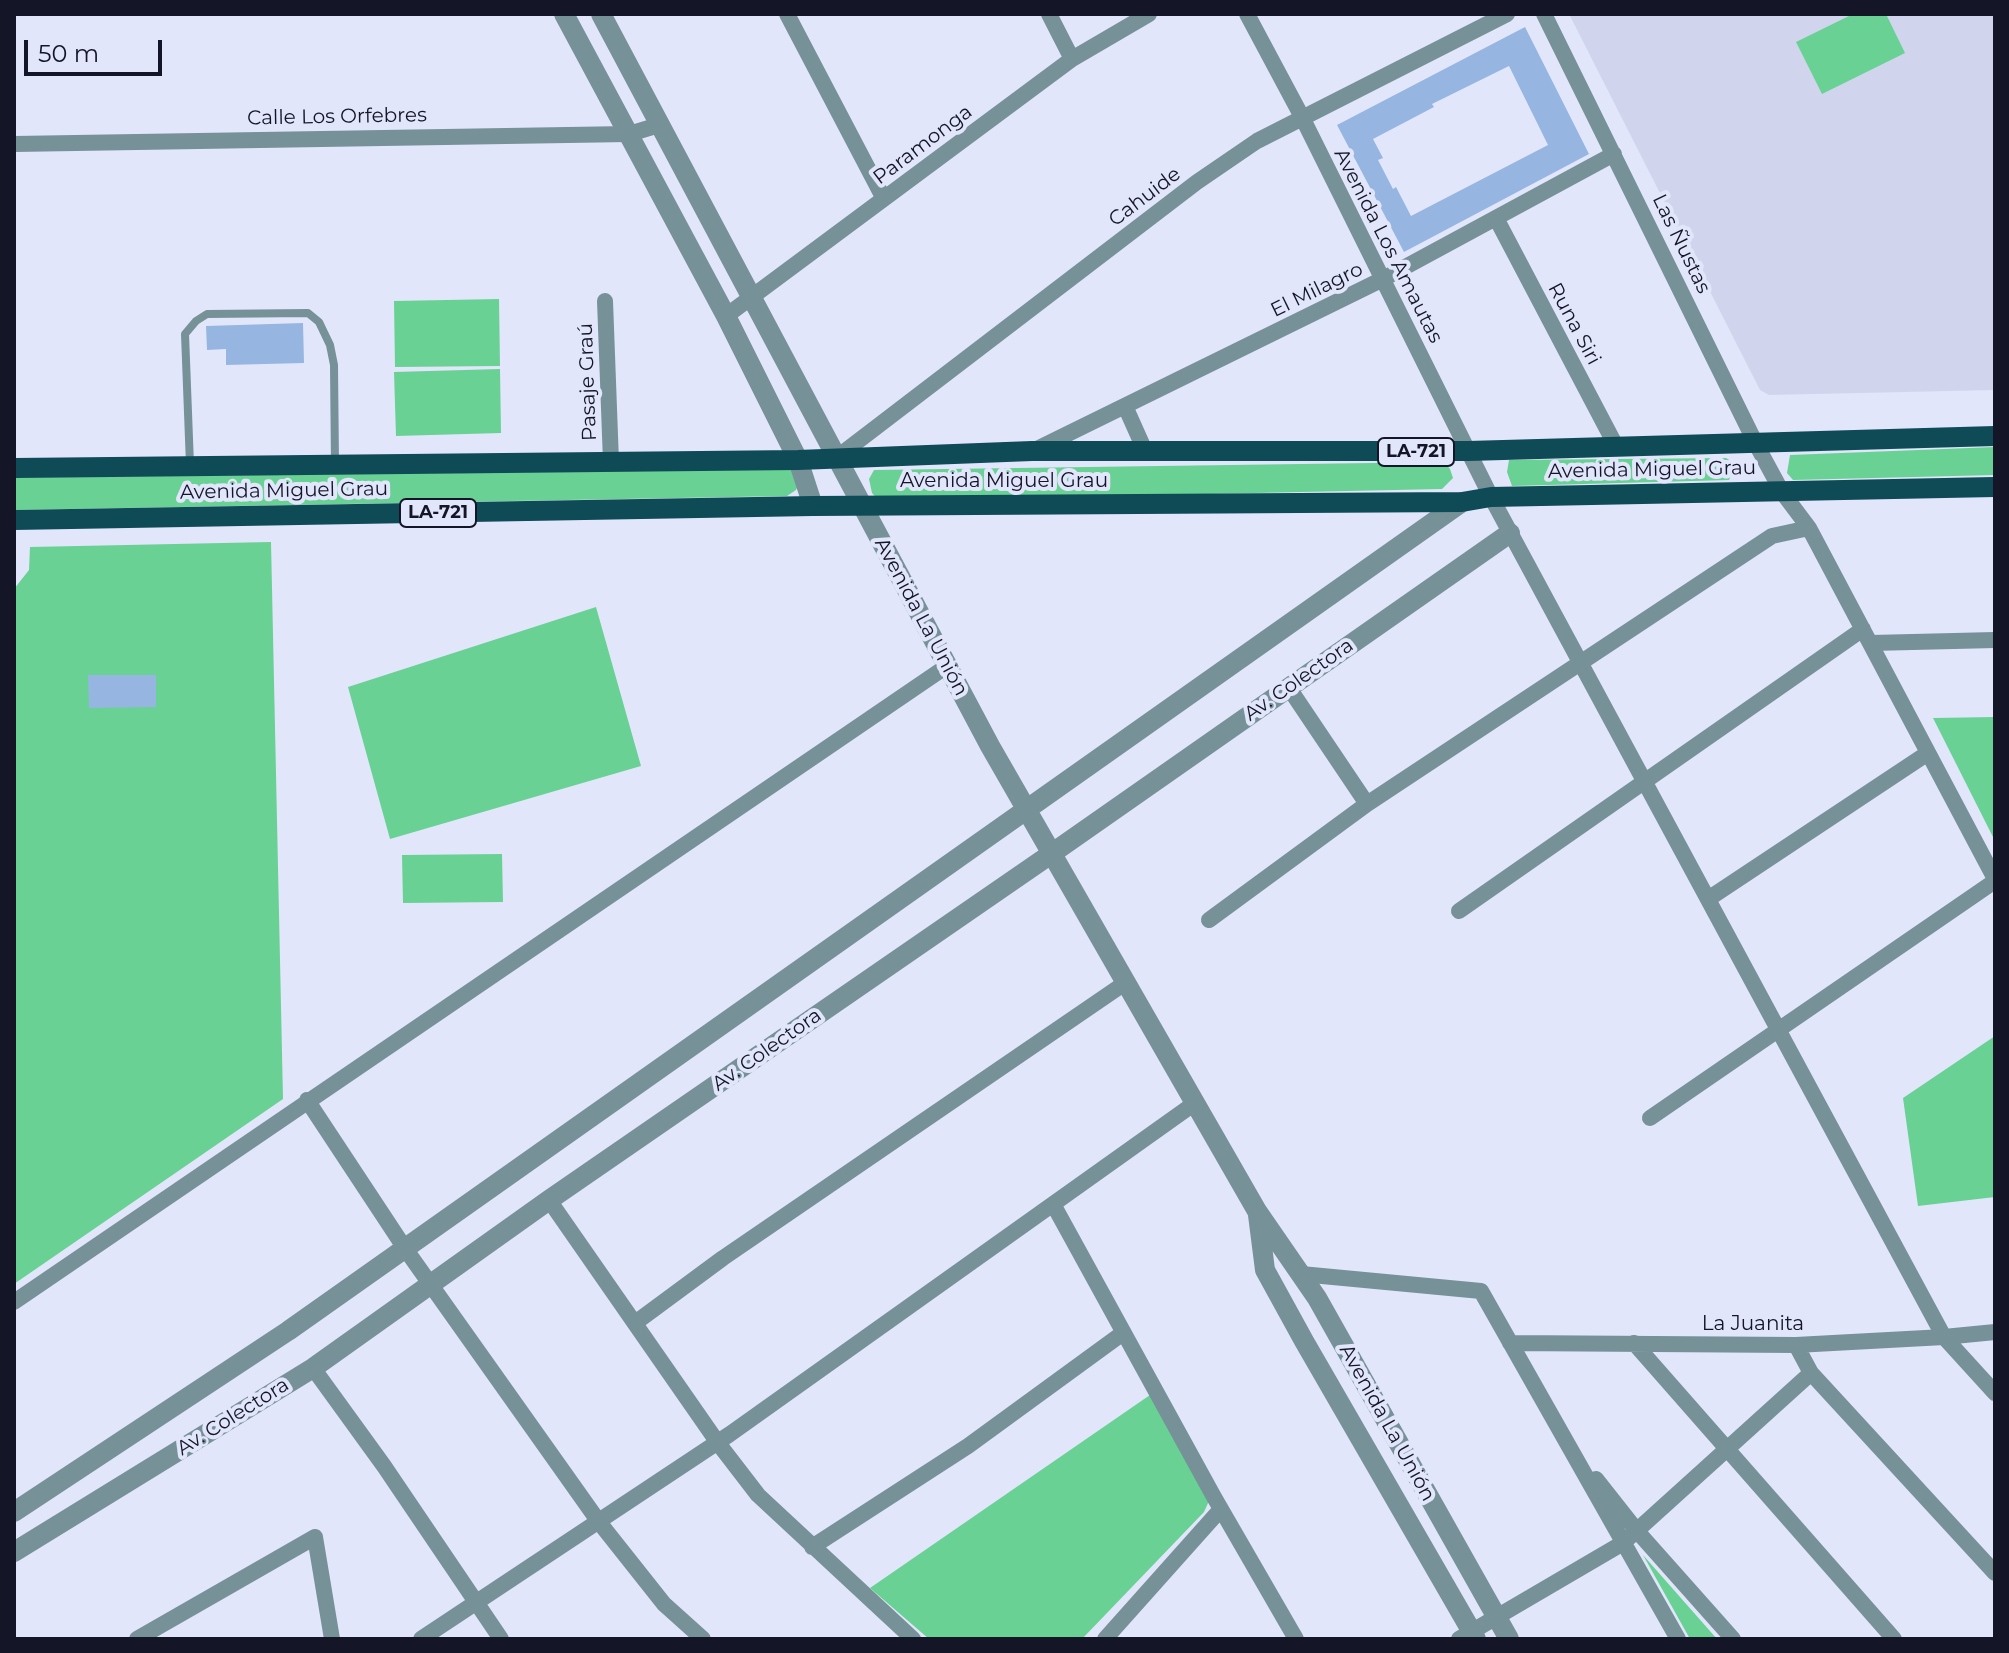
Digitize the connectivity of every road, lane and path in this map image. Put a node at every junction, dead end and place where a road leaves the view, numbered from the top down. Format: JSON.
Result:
{"nodes":[{"id":1,"x":564,"y":14,"type":"edge"},
{"id":2,"x":601,"y":14,"type":"edge"},
{"id":3,"x":787,"y":14,"type":"edge"},
{"id":4,"x":1049,"y":14,"type":"edge"},
{"id":5,"x":1149,"y":14,"type":"edge"},
{"id":6,"x":1247,"y":14,"type":"edge"},
{"id":7,"x":1507,"y":14,"type":"edge"},
{"id":8,"x":1544,"y":14,"type":"edge"},
{"id":9,"x":1072,"y":59,"type":"junction"},
{"id":10,"x":1302,"y":117,"type":"junction"},
{"id":11,"x":659,"y":125,"type":"junction"},
{"id":12,"x":629,"y":134,"type":"junction"},
{"id":13,"x":14,"y":144,"type":"edge"},
{"id":14,"x":1614,"y":154,"type":"junction"},
{"id":15,"x":884,"y":199,"type":"junction"},
{"id":16,"x":1496,"y":218,"type":"junction"},
{"id":17,"x":1383,"y":279,"type":"junction"},
{"id":18,"x":749,"y":297,"type":"junction"},
{"id":19,"x":605,"y":301,"type":"dead end"},
{"id":20,"x":726,"y":316,"type":"junction"},
{"id":21,"x":1125,"y":406,"type":"junction"},
{"id":22,"x":1995,"y":436,"type":"edge"},
{"id":23,"x":1756,"y":444,"type":"junction"},
{"id":24,"x":1617,"y":448,"type":"junction"},
{"id":25,"x":1032,"y":451,"type":"junction"},
{"id":26,"x":1468,"y":451,"type":"junction"},
{"id":27,"x":1146,"y":453,"type":"junction"},
{"id":28,"x":836,"y":458,"type":"junction"},
{"id":29,"x":798,"y":460,"type":"junction"},
{"id":30,"x":611,"y":462,"type":"junction"},
{"id":31,"x":335,"y":465,"type":"junction"},
{"id":32,"x":190,"y":466,"type":"junction"},
{"id":33,"x":14,"y":468,"type":"edge"},
{"id":34,"x":1995,"y":487,"type":"edge"},
{"id":35,"x":1782,"y":492,"type":"junction"},
{"id":36,"x":1491,"y":497,"type":"junction"},
{"id":37,"x":1462,"y":502,"type":"junction"},
{"id":38,"x":861,"y":505,"type":"junction"},
{"id":39,"x":813,"y":506,"type":"junction"},
{"id":40,"x":14,"y":520,"type":"edge"},
{"id":41,"x":1809,"y":528,"type":"junction"},
{"id":42,"x":1510,"y":533,"type":"junction"},
{"id":43,"x":1867,"y":636,"type":"junction"},
{"id":44,"x":1995,"y":640,"type":"edge"},
{"id":45,"x":1580,"y":662,"type":"junction"},
{"id":46,"x":947,"y":666,"type":"junction"},
{"id":47,"x":1289,"y":688,"type":"junction"},
{"id":48,"x":1928,"y":753,"type":"junction"},
{"id":49,"x":1644,"y":782,"type":"junction"},
{"id":50,"x":1367,"y":804,"type":"junction"},
{"id":51,"x":1025,"y":808,"type":"junction"},
{"id":52,"x":1051,"y":854,"type":"junction"},
{"id":53,"x":1995,"y":880,"type":"edge"},
{"id":54,"x":1708,"y":899,"type":"junction"},
{"id":55,"x":1459,"y":911,"type":"dead end"},
{"id":56,"x":1209,"y":920,"type":"dead end"},
{"id":57,"x":1125,"y":983,"type":"junction"},
{"id":58,"x":1778,"y":1030,"type":"junction"},
{"id":59,"x":307,"y":1100,"type":"junction"},
{"id":60,"x":1195,"y":1103,"type":"junction"},
{"id":61,"x":1650,"y":1118,"type":"dead end"},
{"id":62,"x":549,"y":1200,"type":"junction"},
{"id":63,"x":1053,"y":1204,"type":"junction"},
{"id":64,"x":1257,"y":1211,"type":"junction"},
{"id":65,"x":404,"y":1247,"type":"junction"},
{"id":66,"x":1301,"y":1274,"type":"junction"},
{"id":67,"x":432,"y":1285,"type":"junction"},
{"id":68,"x":14,"y":1302,"type":"edge"},
{"id":69,"x":635,"y":1323,"type":"junction"},
{"id":70,"x":1995,"y":1332,"type":"edge"},
{"id":71,"x":1123,"y":1333,"type":"junction"},
{"id":72,"x":1944,"y":1337,"type":"junction"},
{"id":73,"x":1510,"y":1343,"type":"junction"},
{"id":74,"x":1634,"y":1343,"type":"junction"},
{"id":75,"x":1796,"y":1345,"type":"junction"},
{"id":76,"x":313,"y":1368,"type":"junction"},
{"id":77,"x":1811,"y":1373,"type":"junction"},
{"id":78,"x":1995,"y":1393,"type":"edge"},
{"id":79,"x":1563,"y":1436,"type":"junction"},
{"id":80,"x":718,"y":1443,"type":"junction"},
{"id":81,"x":1726,"y":1449,"type":"junction"},
{"id":82,"x":1221,"y":1509,"type":"junction"},
{"id":83,"x":14,"y":1512,"type":"edge"},
{"id":84,"x":599,"y":1522,"type":"junction"},
{"id":85,"x":1637,"y":1531,"type":"junction"},
{"id":86,"x":1623,"y":1543,"type":"junction"},
{"id":87,"x":812,"y":1547,"type":"junction"},
{"id":88,"x":14,"y":1552,"type":"edge"},
{"id":89,"x":1995,"y":1573,"type":"edge"},
{"id":90,"x":475,"y":1601,"type":"junction"},
{"id":91,"x":1497,"y":1617,"type":"junction"},
{"id":92,"x":1469,"y":1637,"type":"edge"},
{"id":93,"x":137,"y":1639,"type":"edge"},
{"id":94,"x":332,"y":1639,"type":"edge"},
{"id":95,"x":421,"y":1639,"type":"edge"},
{"id":96,"x":501,"y":1639,"type":"edge"},
{"id":97,"x":703,"y":1639,"type":"edge"},
{"id":98,"x":913,"y":1639,"type":"edge"},
{"id":99,"x":1105,"y":1639,"type":"edge"},
{"id":100,"x":1296,"y":1639,"type":"edge"},
{"id":101,"x":1509,"y":1639,"type":"edge"},
{"id":102,"x":1678,"y":1639,"type":"edge"},
{"id":103,"x":1733,"y":1639,"type":"edge"},
{"id":104,"x":1894,"y":1639,"type":"edge"}],
"edges":[{"from":1,"to":12,"type":"street"},
{"from":2,"to":11,"type":"street","name":"Avenida La Unión"},
{"from":3,"to":15,"type":"street"},
{"from":4,"to":9,"type":"street"},
{"from":5,"to":9,"type":"street","name":"Paramonga"},
{"from":6,"to":10,"type":"street","name":"Avenida Los Amautas"},
{"from":7,"to":10,"type":"street","name":"Cahuide"},
{"from":8,"to":14,"type":"street","name":"Las Ñustas"},
{"from":9,"to":15,"type":"street","name":"Paramonga"},
{"from":10,"to":17,"type":"street","name":"Avenida Los Amautas"},
{"from":10,"to":28,"type":"street","name":"Cahuide"},
{"from":11,"to":12,"type":"street","name":"Calle Los Orfebres"},
{"from":11,"to":18,"type":"street","name":"Avenida La Unión"},
{"from":12,"to":13,"type":"street","name":"Calle Los Orfebres"},
{"from":12,"to":20,"type":"street"},
{"from":14,"to":16,"type":"street","name":"El Milagro"},
{"from":14,"to":23,"type":"street","name":"Las Ñustas"},
{"from":15,"to":18,"type":"street","name":"Paramonga"},
{"from":16,"to":17,"type":"street","name":"El Milagro"},
{"from":16,"to":24,"type":"street","name":"Runa Siri"},
{"from":17,"to":21,"type":"street","name":"El Milagro"},
{"from":17,"to":26,"type":"street","name":"Avenida Los Amautas"},
{"from":18,"to":20,"type":"street","name":"Paramonga"},
{"from":18,"to":28,"type":"street","name":"Avenida La Unión"},
{"from":19,"to":30,"type":"street","name":"Pasaje Graú"},
{"from":20,"to":29,"type":"street"},
{"from":21,"to":25,"type":"street","name":"El Milagro"},
{"from":21,"to":27,"type":"street"},
{"from":22,"to":23,"type":"main road","name":"Avenida Miguel Grau","number":"LA-721"},
{"from":23,"to":24,"type":"main road","name":"Avenida Miguel Grau","number":"LA-721"},
{"from":23,"to":35,"type":"street","name":"Las Ñustas"},
{"from":24,"to":26,"type":"main road","name":"Avenida Miguel Grau","number":"LA-721"},
{"from":25,"to":27,"type":"main road","name":"Avenida Miguel Grau","number":"LA-721"},
{"from":25,"to":28,"type":"main road","name":"Avenida Miguel Grau","number":"LA-721"},
{"from":26,"to":27,"type":"main road","name":"Avenida Miguel Grau","number":"LA-721"},
{"from":26,"to":36,"type":"street","name":"Avenida Los Amautas"},
{"from":28,"to":29,"type":"main road","name":"Avenida Miguel Grau","number":"LA-721"},
{"from":28,"to":38,"type":"street","name":"Avenida La Unión"},
{"from":29,"to":30,"type":"main road","name":"Avenida Miguel Grau","number":"LA-721"},
{"from":29,"to":39,"type":"street"},
{"from":30,"to":31,"type":"main road","name":"Avenida Miguel Grau","number":"LA-721"},
{"from":31,"to":32,"type":"main road","name":"Avenida Miguel Grau","number":"LA-721"},
{"from":31,"to":32,"type":"lane"},
{"from":32,"to":33,"type":"main road","name":"Avenida Miguel Grau","number":"LA-721"},
{"from":34,"to":35,"type":"main road","name":"Avenida Miguel Grau","number":"LA-721"},
{"from":35,"to":36,"type":"main road","name":"Avenida Miguel Grau","number":"LA-721"},
{"from":35,"to":41,"type":"street","name":"Las Ñustas"},
{"from":36,"to":37,"type":"main road","name":"Avenida Miguel Grau","number":"LA-721"},
{"from":36,"to":42,"type":"street","name":"Avenida Los Amautas"},
{"from":37,"to":38,"type":"main road","name":"Avenida Miguel Grau","number":"LA-721"},
{"from":37,"to":51,"type":"street","name":"Av. Colectora"},
{"from":38,"to":39,"type":"main road","name":"Avenida Miguel Grau","number":"LA-721"},
{"from":38,"to":46,"type":"street","name":"Avenida La Unión"},
{"from":39,"to":40,"type":"main road","name":"Avenida Miguel Grau","number":"LA-721"},
{"from":41,"to":43,"type":"street","name":"Las Ñustas"},
{"from":41,"to":45,"type":"street"},
{"from":42,"to":45,"type":"street","name":"Avenida Los Amautas"},
{"from":42,"to":47,"type":"street","name":"Av. Colectora"},
{"from":43,"to":44,"type":"street"},
{"from":43,"to":48,"type":"street","name":"Las Ñustas"},
{"from":43,"to":49,"type":"street"},
{"from":45,"to":49,"type":"street","name":"Avenida Los Amautas"},
{"from":45,"to":50,"type":"street"},
{"from":46,"to":51,"type":"street","name":"Avenida La Unión"},
{"from":46,"to":59,"type":"street"},
{"from":47,"to":50,"type":"street"},
{"from":47,"to":52,"type":"street","name":"Av. Colectora"},
{"from":48,"to":53,"type":"street","name":"Las Ñustas"},
{"from":48,"to":54,"type":"street"},
{"from":49,"to":54,"type":"street","name":"Avenida Los Amautas"},
{"from":49,"to":55,"type":"street"},
{"from":50,"to":56,"type":"street"},
{"from":51,"to":52,"type":"street","name":"Avenida La Unión"},
{"from":51,"to":65,"type":"street","name":"Av. Colectora"},
{"from":52,"to":57,"type":"street","name":"Avenida La Unión"},
{"from":52,"to":62,"type":"street","name":"Av. Colectora"},
{"from":53,"to":58,"type":"street"},
{"from":54,"to":58,"type":"street","name":"Avenida Los Amautas"},
{"from":57,"to":60,"type":"street","name":"Avenida La Unión"},
{"from":57,"to":69,"type":"street"},
{"from":58,"to":61,"type":"street"},
{"from":58,"to":72,"type":"street","name":"Avenida Los Amautas"},
{"from":59,"to":65,"type":"street"},
{"from":59,"to":68,"type":"street"},
{"from":60,"to":63,"type":"street"},
{"from":60,"to":64,"type":"street","name":"Avenida La Unión"},
{"from":62,"to":67,"type":"street","name":"Av. Colectora"},
{"from":62,"to":69,"type":"street"},
{"from":63,"to":71,"type":"street"},
{"from":63,"to":80,"type":"street"},
{"from":64,"to":66,"type":"street","name":"Avenida La Unión"},
{"from":64,"to":92,"type":"street","name":"Avenida La Unión"},
{"from":65,"to":67,"type":"street"},
{"from":65,"to":83,"type":"street","name":"Av. Colectora"},
{"from":66,"to":73,"type":"street"},
{"from":66,"to":91,"type":"street","name":"Avenida La Unión"},
{"from":67,"to":76,"type":"street","name":"Av. Colectora"},
{"from":67,"to":84,"type":"street"},
{"from":69,"to":80,"type":"street"},
{"from":70,"to":72,"type":"street","name":"La Juanita"},
{"from":71,"to":82,"type":"street"},
{"from":71,"to":87,"type":"street"},
{"from":72,"to":75,"type":"street","name":"La Juanita"},
{"from":72,"to":78,"type":"street","name":"Avenida Los Amautas"},
{"from":73,"to":74,"type":"street","name":"La Juanita"},
{"from":73,"to":79,"type":"street"},
{"from":74,"to":75,"type":"street","name":"La Juanita"},
{"from":74,"to":81,"type":"street"},
{"from":75,"to":77,"type":"street"},
{"from":76,"to":88,"type":"street","name":"Av. Colectora"},
{"from":76,"to":90,"type":"street"},
{"from":77,"to":81,"type":"street"},
{"from":77,"to":89,"type":"street"},
{"from":79,"to":85,"type":"street"},
{"from":79,"to":86,"type":"street"},
{"from":80,"to":84,"type":"street"},
{"from":80,"to":87,"type":"street"},
{"from":81,"to":85,"type":"street"},
{"from":81,"to":104,"type":"street"},
{"from":82,"to":99,"type":"street"},
{"from":82,"to":100,"type":"street"},
{"from":84,"to":90,"type":"street"},
{"from":84,"to":97,"type":"street"},
{"from":85,"to":86,"type":"street"},
{"from":85,"to":103,"type":"street"},
{"from":86,"to":91,"type":"street"},
{"from":86,"to":102,"type":"street"},
{"from":87,"to":98,"type":"street"},
{"from":90,"to":95,"type":"street"},
{"from":90,"to":96,"type":"street"},
{"from":91,"to":92,"type":"street"},
{"from":91,"to":101,"type":"street","name":"Avenida La Unión"},
{"from":93,"to":94,"type":"street"}]}
